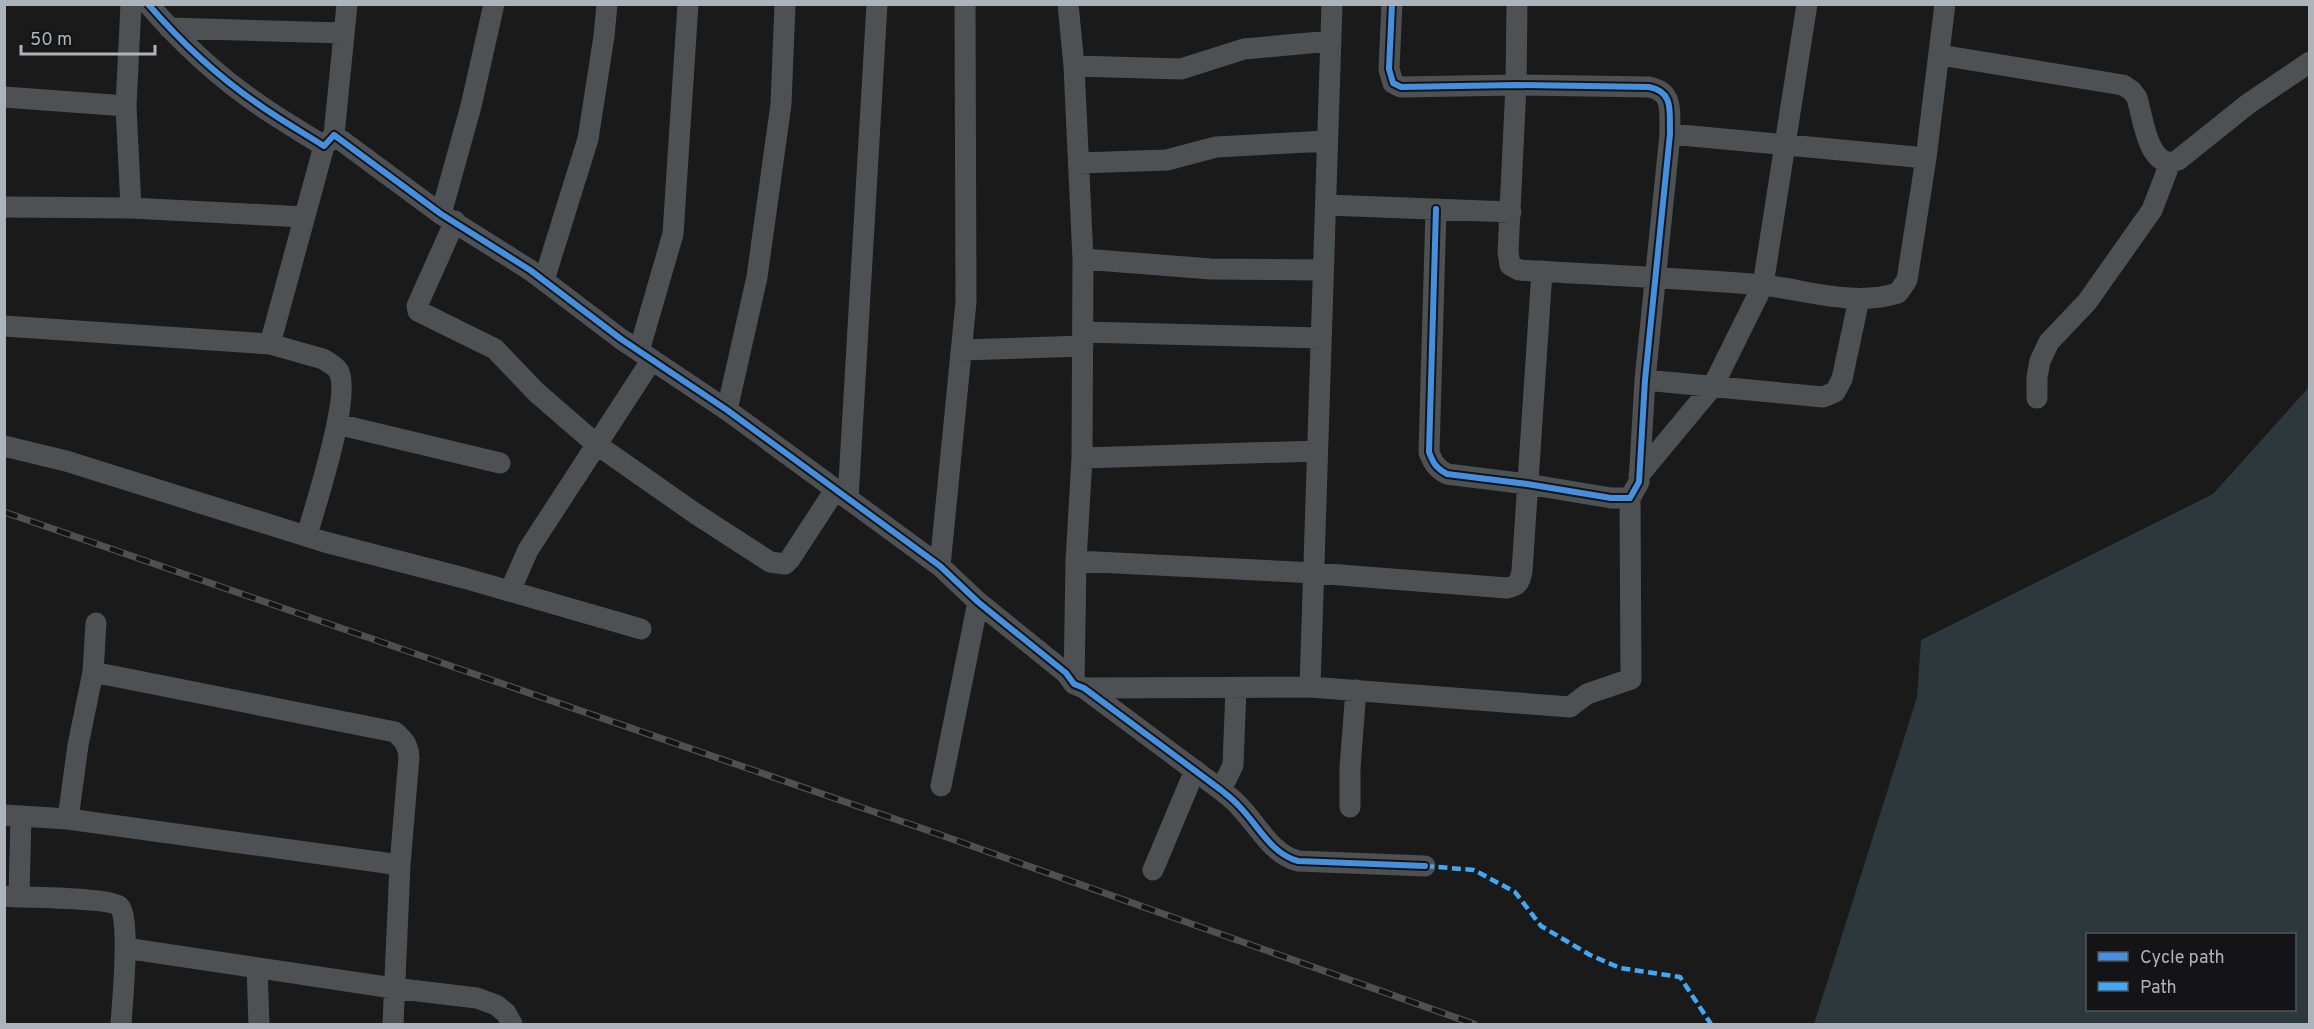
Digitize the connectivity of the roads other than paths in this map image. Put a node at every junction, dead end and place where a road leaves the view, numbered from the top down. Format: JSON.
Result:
{"nodes":[{"id":1,"x":131,"y":4,"type":"edge"},
{"id":2,"x":148,"y":4,"type":"edge"},
{"id":3,"x":347,"y":4,"type":"edge"},
{"id":4,"x":494,"y":4,"type":"edge"},
{"id":5,"x":606,"y":4,"type":"edge"},
{"id":6,"x":688,"y":4,"type":"edge"},
{"id":7,"x":785,"y":4,"type":"edge"},
{"id":8,"x":877,"y":4,"type":"edge"},
{"id":9,"x":965,"y":4,"type":"edge"},
{"id":10,"x":1068,"y":4,"type":"edge"},
{"id":11,"x":1332,"y":4,"type":"edge"},
{"id":12,"x":1392,"y":4,"type":"edge"},
{"id":13,"x":1517,"y":4,"type":"edge"},
{"id":14,"x":1807,"y":4,"type":"edge"},
{"id":15,"x":1945,"y":4,"type":"edge"},
{"id":16,"x":169,"y":28,"type":"junction"},
{"id":17,"x":343,"y":33,"type":"junction"},
{"id":18,"x":1331,"y":41,"type":"junction"},
{"id":19,"x":1940,"y":55,"type":"junction"},
{"id":20,"x":2310,"y":62,"type":"edge"},
{"id":21,"x":1074,"y":66,"type":"junction"},
{"id":22,"x":1516,"y":85,"type":"junction"},
{"id":23,"x":4,"y":97,"type":"edge"},
{"id":24,"x":126,"y":106,"type":"junction"},
{"id":25,"x":1670,"y":134,"type":"junction"},
{"id":26,"x":329,"y":141,"type":"junction"},
{"id":27,"x":1327,"y":141,"type":"junction"},
{"id":28,"x":1785,"y":146,"type":"junction"},
{"id":29,"x":1926,"y":158,"type":"junction"},
{"id":30,"x":1078,"y":163,"type":"junction"},
{"id":31,"x":2170,"y":163,"type":"junction"},
{"id":32,"x":1326,"y":205,"type":"junction"},
{"id":33,"x":4,"y":207,"type":"edge"},
{"id":34,"x":131,"y":208,"type":"junction"},
{"id":35,"x":1436,"y":209,"type":"junction"},
{"id":36,"x":1511,"y":212,"type":"junction"},
{"id":37,"x":305,"y":217,"type":"junction"},
{"id":38,"x":448,"y":218,"type":"junction"},
{"id":39,"x":1083,"y":259,"type":"junction"},
{"id":40,"x":1323,"y":270,"type":"junction"},
{"id":41,"x":1542,"y":271,"type":"junction"},
{"id":42,"x":1655,"y":279,"type":"junction"},
{"id":43,"x":544,"y":280,"type":"junction"},
{"id":44,"x":1763,"y":285,"type":"junction"},
{"id":45,"x":1859,"y":299,"type":"junction"},
{"id":46,"x":4,"y":326,"type":"edge"},
{"id":47,"x":1321,"y":338,"type":"junction"},
{"id":48,"x":1083,"y":339,"type":"junction"},
{"id":49,"x":270,"y":344,"type":"junction"},
{"id":50,"x":961,"y":350,"type":"junction"},
{"id":51,"x":645,"y":356,"type":"junction"},
{"id":52,"x":1645,"y":380,"type":"junction"},
{"id":53,"x":1713,"y":386,"type":"junction"},
{"id":54,"x":2037,"y":398,"type":"dead end"},
{"id":55,"x":727,"y":410,"type":"junction"},
{"id":56,"x":337,"y":424,"type":"junction"},
{"id":57,"x":596,"y":444,"type":"junction"},
{"id":58,"x":4,"y":446,"type":"edge"},
{"id":59,"x":1317,"y":452,"type":"junction"},
{"id":60,"x":1082,"y":458,"type":"junction"},
{"id":61,"x":500,"y":463,"type":"dead end"},
{"id":62,"x":1639,"y":476,"type":"junction"},
{"id":63,"x":1527,"y":484,"type":"junction"},
{"id":64,"x":842,"y":494,"type":"junction"},
{"id":65,"x":1630,"y":498,"type":"junction"},
{"id":66,"x":307,"y":535,"type":"junction"},
{"id":67,"x":1076,"y":561,"type":"junction"},
{"id":68,"x":940,"y":566,"type":"junction"},
{"id":69,"x":1315,"y":573,"type":"junction"},
{"id":70,"x":510,"y":591,"type":"junction"},
{"id":71,"x":978,"y":602,"type":"junction"},
{"id":72,"x":96,"y":622,"type":"dead end"},
{"id":73,"x":640,"y":629,"type":"dead end"},
{"id":74,"x":93,"y":672,"type":"junction"},
{"id":75,"x":1079,"y":686,"type":"junction"},
{"id":76,"x":1311,"y":687,"type":"junction"},
{"id":77,"x":1236,"y":688,"type":"junction"},
{"id":78,"x":1356,"y":690,"type":"junction"},
{"id":79,"x":1195,"y":770,"type":"junction"},
{"id":80,"x":941,"y":786,"type":"dead end"},
{"id":81,"x":1221,"y":790,"type":"junction"},
{"id":82,"x":1350,"y":807,"type":"dead end"},
{"id":83,"x":13,"y":815,"type":"edge"},
{"id":84,"x":68,"y":819,"type":"junction"},
{"id":85,"x":400,"y":865,"type":"junction"},
{"id":86,"x":1425,"y":866,"type":"dead end"},
{"id":87,"x":1153,"y":870,"type":"dead end"},
{"id":88,"x":12,"y":897,"type":"edge"},
{"id":89,"x":124,"y":948,"type":"junction"},
{"id":90,"x":257,"y":968,"type":"junction"},
{"id":91,"x":393,"y":988,"type":"junction"},
{"id":92,"x":121,"y":1024,"type":"edge"},
{"id":93,"x":258,"y":1024,"type":"edge"},
{"id":94,"x":393,"y":1024,"type":"edge"},
{"id":95,"x":512,"y":1024,"type":"edge"}],
"edges":[{"from":1,"to":24,"type":"street"},
{"from":2,"to":16,"type":"street"},
{"from":3,"to":17,"type":"street"},
{"from":4,"to":38,"type":"street"},
{"from":5,"to":43,"type":"street"},
{"from":6,"to":51,"type":"street"},
{"from":7,"to":55,"type":"street"},
{"from":8,"to":64,"type":"street"},
{"from":9,"to":50,"type":"street"},
{"from":10,"to":21,"type":"street"},
{"from":11,"to":18,"type":"street"},
{"from":12,"to":22,"type":"street"},
{"from":13,"to":22,"type":"street"},
{"from":14,"to":28,"type":"street"},
{"from":15,"to":19,"type":"street"},
{"from":16,"to":17,"type":"street"},
{"from":16,"to":26,"type":"street"},
{"from":17,"to":26,"type":"street"},
{"from":18,"to":21,"type":"street"},
{"from":18,"to":27,"type":"street"},
{"from":19,"to":29,"type":"street"},
{"from":19,"to":31,"type":"street"},
{"from":20,"to":31,"type":"street"},
{"from":21,"to":30,"type":"street"},
{"from":22,"to":25,"type":"street"},
{"from":22,"to":36,"type":"street"},
{"from":23,"to":24,"type":"street"},
{"from":24,"to":34,"type":"street"},
{"from":25,"to":28,"type":"street"},
{"from":25,"to":42,"type":"street"},
{"from":26,"to":37,"type":"street"},
{"from":26,"to":38,"type":"street"},
{"from":27,"to":30,"type":"street"},
{"from":27,"to":32,"type":"street"},
{"from":28,"to":29,"type":"street"},
{"from":28,"to":44,"type":"street"},
{"from":29,"to":45,"type":"street"},
{"from":30,"to":39,"type":"street"},
{"from":31,"to":54,"type":"street"},
{"from":32,"to":35,"type":"street"},
{"from":32,"to":40,"type":"street"},
{"from":33,"to":34,"type":"street"},
{"from":34,"to":37,"type":"street"},
{"from":35,"to":36,"type":"street"},
{"from":35,"to":63,"type":"street"},
{"from":36,"to":41,"type":"street"},
{"from":37,"to":49,"type":"street"},
{"from":38,"to":43,"type":"street"},
{"from":38,"to":57,"type":"street"},
{"from":39,"to":40,"type":"street"},
{"from":39,"to":48,"type":"street"},
{"from":40,"to":47,"type":"street"},
{"from":41,"to":42,"type":"street"},
{"from":41,"to":63,"type":"street"},
{"from":42,"to":44,"type":"street"},
{"from":42,"to":52,"type":"street"},
{"from":43,"to":51,"type":"street"},
{"from":44,"to":45,"type":"street"},
{"from":44,"to":53,"type":"street"},
{"from":45,"to":53,"type":"street"},
{"from":46,"to":49,"type":"street"},
{"from":47,"to":48,"type":"street"},
{"from":47,"to":59,"type":"street"},
{"from":48,"to":50,"type":"street"},
{"from":48,"to":60,"type":"street"},
{"from":49,"to":56,"type":"street"},
{"from":50,"to":68,"type":"street"},
{"from":51,"to":55,"type":"street"},
{"from":51,"to":57,"type":"street"},
{"from":52,"to":53,"type":"street"},
{"from":52,"to":62,"type":"street"},
{"from":53,"to":62,"type":"street"},
{"from":55,"to":64,"type":"street"},
{"from":56,"to":61,"type":"street"},
{"from":56,"to":66,"type":"street"},
{"from":57,"to":64,"type":"street"},
{"from":57,"to":70,"type":"street"},
{"from":58,"to":66,"type":"street"},
{"from":59,"to":60,"type":"street"},
{"from":59,"to":69,"type":"street"},
{"from":60,"to":67,"type":"street"},
{"from":62,"to":65,"type":"street"},
{"from":63,"to":65,"type":"street"},
{"from":63,"to":69,"type":"street"},
{"from":64,"to":68,"type":"street"},
{"from":65,"to":78,"type":"street"},
{"from":66,"to":70,"type":"street"},
{"from":67,"to":69,"type":"street"},
{"from":67,"to":75,"type":"street"},
{"from":68,"to":71,"type":"street"},
{"from":69,"to":76,"type":"street"},
{"from":70,"to":73,"type":"street"},
{"from":71,"to":75,"type":"street"},
{"from":71,"to":80,"type":"street"},
{"from":72,"to":74,"type":"street"},
{"from":74,"to":84,"type":"street"},
{"from":74,"to":85,"type":"street"},
{"from":75,"to":77,"type":"street"},
{"from":75,"to":79,"type":"street"},
{"from":76,"to":77,"type":"street"},
{"from":76,"to":78,"type":"street"},
{"from":77,"to":81,"type":"street"},
{"from":78,"to":82,"type":"street"},
{"from":79,"to":81,"type":"street"},
{"from":79,"to":87,"type":"street"},
{"from":81,"to":86,"type":"street"},
{"from":83,"to":84,"type":"street"},
{"from":83,"to":88,"type":"street"},
{"from":84,"to":85,"type":"street"},
{"from":85,"to":91,"type":"street"},
{"from":88,"to":89,"type":"street"},
{"from":89,"to":90,"type":"street"},
{"from":89,"to":92,"type":"street"},
{"from":90,"to":91,"type":"street"},
{"from":90,"to":93,"type":"street"},
{"from":91,"to":94,"type":"street"},
{"from":91,"to":95,"type":"street"}]}
